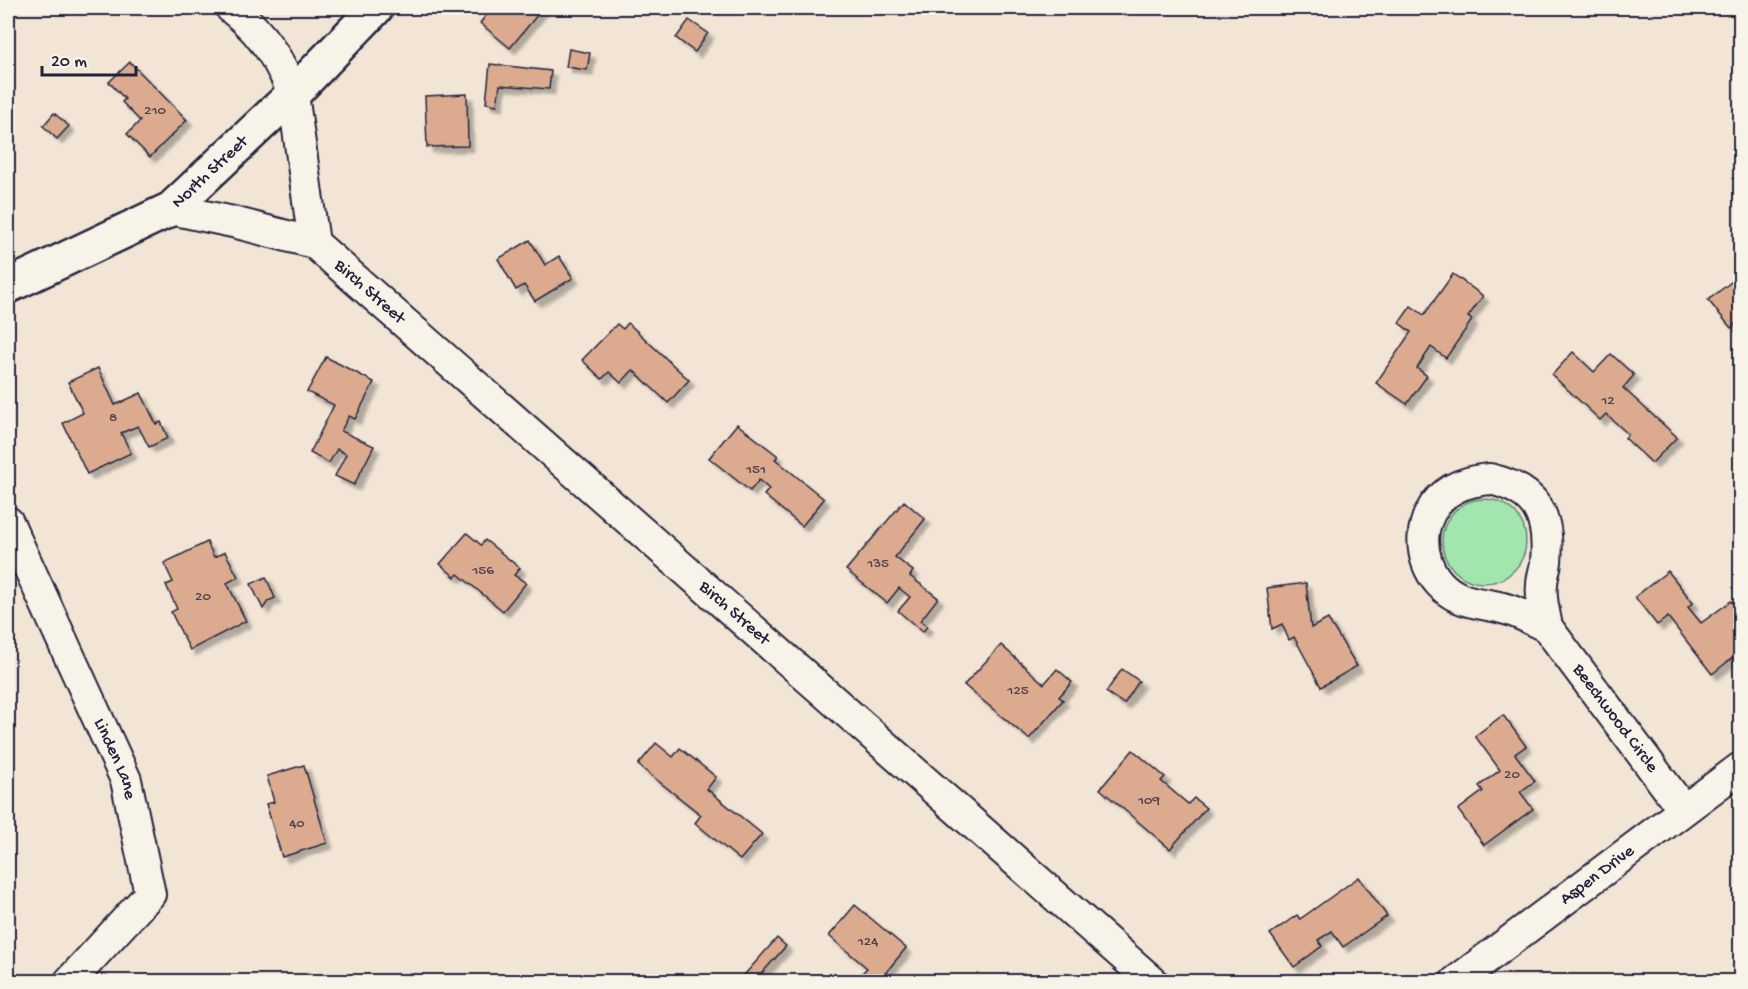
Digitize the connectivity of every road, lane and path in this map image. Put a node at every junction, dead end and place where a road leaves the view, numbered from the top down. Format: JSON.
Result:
{"nodes":[{"id":1,"x":231,"y":8,"type":"edge"},
{"id":2,"x":376,"y":8,"type":"edge"},
{"id":3,"x":293,"y":94,"type":"junction"},
{"id":4,"x":171,"y":209,"type":"junction"},
{"id":5,"x":314,"y":243,"type":"junction"},
{"id":6,"x":8,"y":286,"type":"edge"},
{"id":7,"x":8,"y":522,"type":"edge"},
{"id":8,"x":1547,"y":627,"type":"junction"},
{"id":9,"x":1740,"y":768,"type":"edge"},
{"id":10,"x":1683,"y":809,"type":"junction"},
{"id":11,"x":69,"y":981,"type":"edge"},
{"id":12,"x":1153,"y":981,"type":"edge"},
{"id":13,"x":1455,"y":981,"type":"edge"}],
"edges":[{"from":1,"to":3,"type":"street"},
{"from":2,"to":3,"type":"main road","name":"North Street"},
{"from":3,"to":4,"type":"main road","name":"North Street"},
{"from":3,"to":5,"type":"street"},
{"from":4,"to":5,"type":"street","name":"Birch Street"},
{"from":4,"to":6,"type":"main road","name":"North Street"},
{"from":5,"to":12,"type":"street","name":"Birch Street"},
{"from":7,"to":11,"type":"street","name":"Linden Lane"},
{"from":8,"to":8,"type":"street","name":"Beechwood Circle"},
{"from":8,"to":10,"type":"street","name":"Beechwood Circle"},
{"from":9,"to":10,"type":"street","name":"Aspen Drive"},
{"from":10,"to":13,"type":"street","name":"Aspen Drive"}]}
